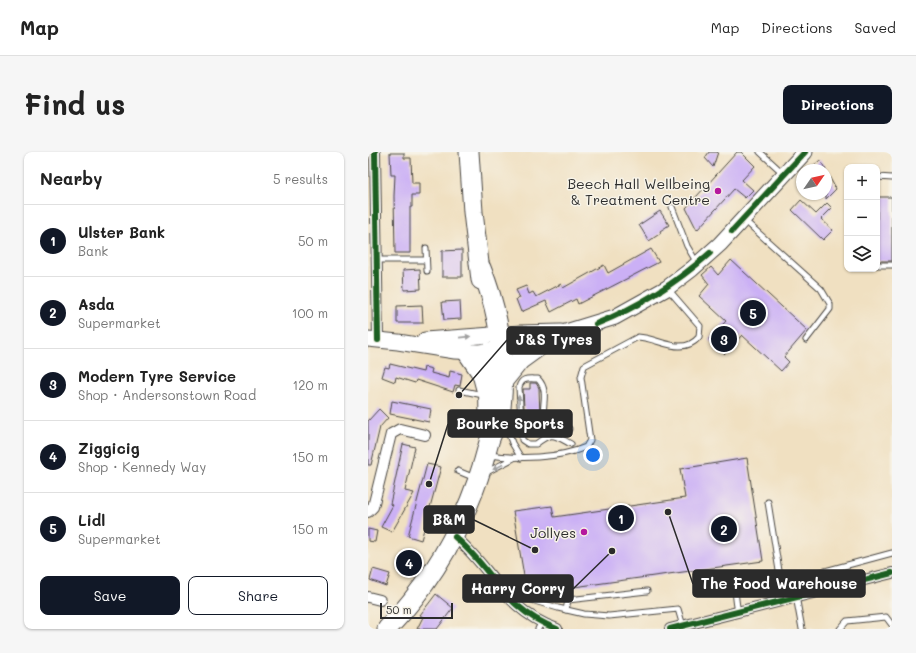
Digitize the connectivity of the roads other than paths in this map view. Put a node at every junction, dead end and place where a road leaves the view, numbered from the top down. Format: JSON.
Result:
{"nodes":[{"id":1,"x":375,"y":152,"type":"edge"},
{"id":2,"x":469,"y":152,"type":"edge"},
{"id":3,"x":760,"y":152,"type":"edge"},
{"id":4,"x":805,"y":152,"type":"edge"},
{"id":5,"x":784,"y":175,"type":"junction"},
{"id":6,"x":880,"y":177,"type":"edge"},
{"id":7,"x":892,"y":178,"type":"edge"},
{"id":8,"x":672,"y":207,"type":"dead end"},
{"id":9,"x":744,"y":219,"type":"junction"},
{"id":10,"x":426,"y":248,"type":"dead end"},
{"id":11,"x":377,"y":260,"type":"junction"},
{"id":12,"x":426,"y":260,"type":"junction"},
{"id":13,"x":698,"y":264,"type":"junction"},
{"id":14,"x":880,"y":265,"type":"edge"},
{"id":15,"x":892,"y":265,"type":"edge"},
{"id":16,"x":427,"y":271,"type":"dead end"},
{"id":17,"x":667,"y":288,"type":"junction"},
{"id":18,"x":566,"y":332,"type":"junction"},
{"id":19,"x":373,"y":340,"type":"edge"},
{"id":20,"x":806,"y":340,"type":"dead end"},
{"id":21,"x":398,"y":342,"type":"junction"},
{"id":22,"x":493,"y":343,"type":"junction"},
{"id":23,"x":542,"y":344,"type":"junction"},
{"id":24,"x":467,"y":352,"type":"junction"},
{"id":25,"x":459,"y":390,"type":"dead end"},
{"id":26,"x":499,"y":396,"type":"junction"},
{"id":27,"x":569,"y":429,"type":"dead end"},
{"id":28,"x":425,"y":435,"type":"dead end"},
{"id":29,"x":571,"y":444,"type":"dead end"},
{"id":30,"x":488,"y":448,"type":"junction"},
{"id":31,"x":515,"y":458,"type":"junction"},
{"id":32,"x":521,"y":458,"type":"junction"},
{"id":33,"x":458,"y":471,"type":"dead end"},
{"id":34,"x":480,"y":477,"type":"junction"},
{"id":35,"x":768,"y":502,"type":"dead end"},
{"id":36,"x":368,"y":512,"type":"edge"},
{"id":37,"x":455,"y":537,"type":"junction"},
{"id":38,"x":892,"y":553,"type":"edge"},
{"id":39,"x":892,"y":573,"type":"edge"},
{"id":40,"x":780,"y":577,"type":"junction"},
{"id":41,"x":518,"y":588,"type":"dead end"},
{"id":42,"x":647,"y":591,"type":"dead end"},
{"id":43,"x":796,"y":596,"type":"junction"},
{"id":44,"x":368,"y":597,"type":"edge"},
{"id":45,"x":380,"y":600,"type":"dead end"},
{"id":46,"x":566,"y":610,"type":"junction"},
{"id":47,"x":738,"y":612,"type":"junction"},
{"id":48,"x":892,"y":625,"type":"edge"},
{"id":49,"x":540,"y":626,"type":"edge"},
{"id":50,"x":683,"y":626,"type":"junction"},
{"id":51,"x":387,"y":629,"type":"edge"},
{"id":52,"x":557,"y":629,"type":"edge"},
{"id":53,"x":670,"y":629,"type":"edge"},
{"id":54,"x":802,"y":629,"type":"edge"},
{"id":55,"x":840,"y":629,"type":"edge"}],
"edges":[{"from":1,"to":11,"type":"street"},
{"from":2,"to":22,"type":"highway"},
{"from":3,"to":5,"type":"lane"},
{"from":4,"to":5,"type":"main road"},
{"from":5,"to":9,"type":"main road"},
{"from":6,"to":7,"type":"lane"},
{"from":8,"to":13,"type":"lane"},
{"from":9,"to":13,"type":"main road"},
{"from":9,"to":20,"type":"lane"},
{"from":10,"to":12,"type":"lane"},
{"from":11,"to":12,"type":"lane"},
{"from":11,"to":19,"type":"street"},
{"from":12,"to":16,"type":"lane"},
{"from":13,"to":17,"type":"main road"},
{"from":14,"to":15,"type":"lane"},
{"from":17,"to":18,"type":"main road"},
{"from":17,"to":32,"type":"lane"},
{"from":18,"to":22,"type":"main road"},
{"from":18,"to":23,"type":"main road"},
{"from":19,"to":21,"type":"main road"},
{"from":21,"to":22,"type":"main road","one_way":true},
{"from":21,"to":24,"type":"main road"},
{"from":22,"to":23,"type":"main road"},
{"from":22,"to":24,"type":"main road"},
{"from":22,"to":26,"type":"highway"},
{"from":23,"to":26,"type":"highway"},
{"from":24,"to":26,"type":"highway"},
{"from":25,"to":26,"type":"lane"},
{"from":26,"to":30,"type":"highway"},
{"from":26,"to":32,"type":"lane"},
{"from":29,"to":27,"type":"lane","one_way":true},
{"from":28,"to":36,"type":"street"},
{"from":30,"to":31,"type":"lane"},
{"from":30,"to":34,"type":"highway"},
{"from":31,"to":32,"type":"lane"},
{"from":31,"to":34,"type":"lane","one_way":true},
{"from":33,"to":34,"type":"lane"},
{"from":34,"to":37,"type":"highway"},
{"from":35,"to":40,"type":"lane"},
{"from":37,"to":49,"type":"street"},
{"from":37,"to":51,"type":"highway"},
{"from":38,"to":40,"type":"lane"},
{"from":39,"to":43,"type":"street"},
{"from":40,"to":47,"type":"lane"},
{"from":41,"to":46,"type":"lane"},
{"from":42,"to":46,"type":"lane"},
{"from":43,"to":47,"type":"street"},
{"from":43,"to":54,"type":"lane"},
{"from":44,"to":45,"type":"street"},
{"from":46,"to":50,"type":"lane"},
{"from":47,"to":50,"type":"street"},
{"from":48,"to":55,"type":"lane"},
{"from":49,"to":52,"type":"street"},
{"from":50,"to":53,"type":"street"}]}
